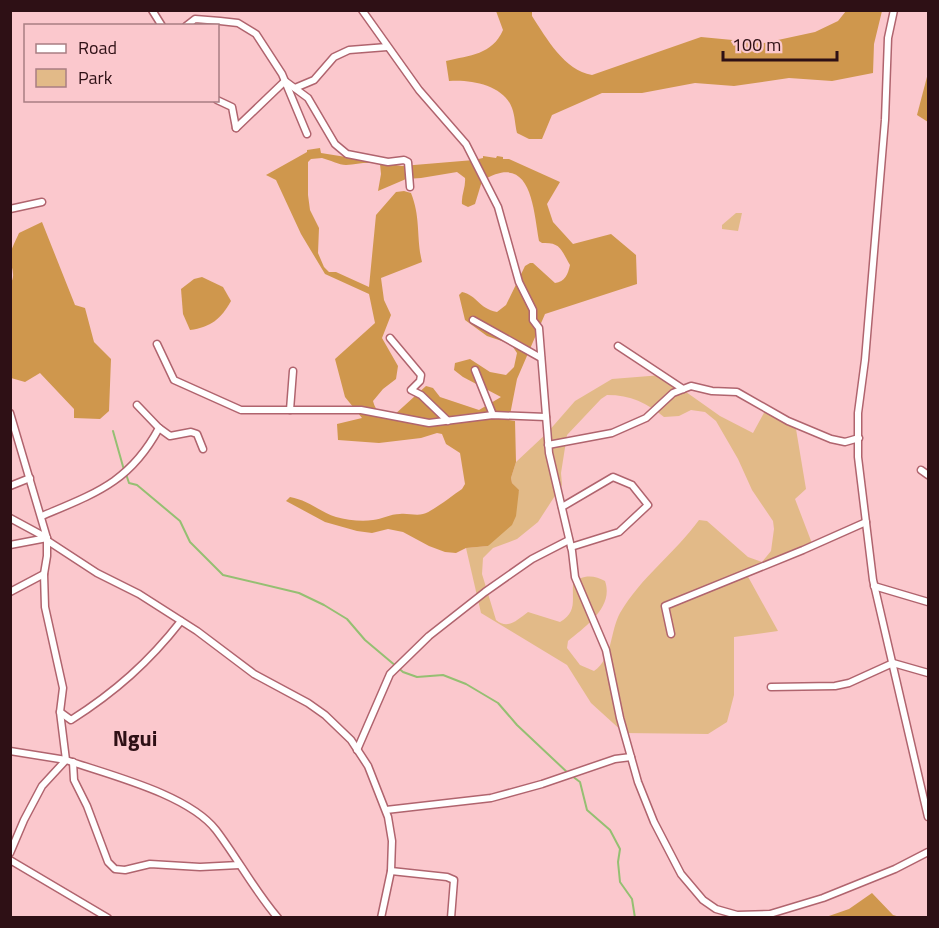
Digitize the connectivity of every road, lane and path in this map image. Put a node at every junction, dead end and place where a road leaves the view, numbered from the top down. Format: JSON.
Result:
{"nodes":[{"id":1,"x":152,"y":10,"type":"edge"},
{"id":2,"x":362,"y":10,"type":"edge"},
{"id":3,"x":894,"y":10,"type":"edge"},
{"id":4,"x":161,"y":24,"type":"edge"},
{"id":5,"x":189,"y":24,"type":"edge"},
{"id":6,"x":387,"y":47,"type":"junction"},
{"id":7,"x":285,"y":81,"type":"junction"},
{"id":8,"x":296,"y":88,"type":"junction"},
{"id":9,"x":219,"y":101,"type":"edge"},
{"id":10,"x":307,"y":134,"type":"dead end"},
{"id":11,"x":410,"y":187,"type":"dead end"},
{"id":12,"x":42,"y":202,"type":"dead end"},
{"id":13,"x":10,"y":209,"type":"edge"},
{"id":14,"x":472,"y":320,"type":"dead end"},
{"id":15,"x":390,"y":338,"type":"dead end"},
{"id":16,"x":157,"y":344,"type":"dead end"},
{"id":17,"x":618,"y":346,"type":"dead end"},
{"id":18,"x":541,"y":358,"type":"junction"},
{"id":19,"x":475,"y":370,"type":"dead end"},
{"id":20,"x":293,"y":371,"type":"dead end"},
{"id":21,"x":682,"y":389,"type":"junction"},
{"id":22,"x":137,"y":405,"type":"dead end"},
{"id":23,"x":290,"y":410,"type":"junction"},
{"id":24,"x":10,"y":413,"type":"edge"},
{"id":25,"x":493,"y":415,"type":"junction"},
{"id":26,"x":546,"y":417,"type":"junction"},
{"id":27,"x":448,"y":421,"type":"junction"},
{"id":28,"x":159,"y":428,"type":"junction"},
{"id":29,"x":859,"y":438,"type":"junction"},
{"id":30,"x":548,"y":445,"type":"junction"},
{"id":31,"x":203,"y":449,"type":"dead end"},
{"id":32,"x":921,"y":470,"type":"dead end"},
{"id":33,"x":928,"y":475,"type":"edge"},
{"id":34,"x":30,"y":478,"type":"junction"},
{"id":35,"x":10,"y":486,"type":"edge"},
{"id":36,"x":562,"y":507,"type":"junction"},
{"id":37,"x":42,"y":516,"type":"junction"},
{"id":38,"x":10,"y":518,"type":"edge"},
{"id":39,"x":866,"y":522,"type":"junction"},
{"id":40,"x":47,"y":538,"type":"junction"},
{"id":41,"x":570,"y":543,"type":"junction"},
{"id":42,"x":10,"y":545,"type":"edge"},
{"id":43,"x":44,"y":574,"type":"junction"},
{"id":44,"x":874,"y":586,"type":"junction"},
{"id":45,"x":10,"y":592,"type":"edge"},
{"id":46,"x":928,"y":602,"type":"edge"},
{"id":47,"x":181,"y":621,"type":"junction"},
{"id":48,"x":671,"y":634,"type":"dead end"},
{"id":49,"x":893,"y":663,"type":"junction"},
{"id":50,"x":928,"y":673,"type":"edge"},
{"id":51,"x":771,"y":687,"type":"dead end"},
{"id":52,"x":60,"y":712,"type":"junction"},
{"id":53,"x":357,"y":750,"type":"junction"},
{"id":54,"x":10,"y":751,"type":"edge"},
{"id":55,"x":631,"y":757,"type":"junction"},
{"id":56,"x":69,"y":761,"type":"junction"},
{"id":57,"x":386,"y":810,"type":"junction"},
{"id":58,"x":928,"y":817,"type":"edge"},
{"id":59,"x":928,"y":852,"type":"edge"},
{"id":60,"x":10,"y":853,"type":"edge"},
{"id":61,"x":10,"y":860,"type":"edge"},
{"id":62,"x":239,"y":865,"type":"junction"},
{"id":63,"x":391,"y":871,"type":"junction"},
{"id":64,"x":108,"y":918,"type":"edge"},
{"id":65,"x":278,"y":918,"type":"edge"},
{"id":66,"x":381,"y":918,"type":"edge"},
{"id":67,"x":451,"y":918,"type":"edge"}],
"edges":[{"from":1,"to":4,"type":"street"},
{"from":2,"to":6,"type":"street"},
{"from":3,"to":29,"type":"street"},
{"from":5,"to":7,"type":"street"},
{"from":6,"to":8,"type":"street"},
{"from":6,"to":18,"type":"street"},
{"from":7,"to":8,"type":"street"},
{"from":7,"to":9,"type":"street"},
{"from":7,"to":10,"type":"street"},
{"from":8,"to":11,"type":"street"},
{"from":12,"to":13,"type":"street"},
{"from":14,"to":18,"type":"street"},
{"from":15,"to":27,"type":"street"},
{"from":16,"to":23,"type":"street"},
{"from":17,"to":21,"type":"street"},
{"from":18,"to":26,"type":"street"},
{"from":19,"to":25,"type":"street"},
{"from":20,"to":23,"type":"street"},
{"from":21,"to":29,"type":"street"},
{"from":21,"to":30,"type":"street"},
{"from":22,"to":28,"type":"street"},
{"from":23,"to":27,"type":"street"},
{"from":24,"to":34,"type":"street"},
{"from":25,"to":26,"type":"street"},
{"from":25,"to":27,"type":"street"},
{"from":26,"to":30,"type":"street"},
{"from":28,"to":31,"type":"street"},
{"from":28,"to":37,"type":"street"},
{"from":29,"to":39,"type":"street"},
{"from":30,"to":36,"type":"street"},
{"from":32,"to":33,"type":"street"},
{"from":34,"to":35,"type":"street"},
{"from":34,"to":37,"type":"street"},
{"from":36,"to":41,"type":"street"},
{"from":36,"to":41,"type":"street"},
{"from":37,"to":40,"type":"street"},
{"from":38,"to":40,"type":"street"},
{"from":39,"to":44,"type":"street"},
{"from":39,"to":48,"type":"street"},
{"from":40,"to":42,"type":"street"},
{"from":40,"to":43,"type":"street"},
{"from":40,"to":47,"type":"street"},
{"from":41,"to":53,"type":"street"},
{"from":41,"to":55,"type":"street"},
{"from":43,"to":45,"type":"street"},
{"from":43,"to":52,"type":"street"},
{"from":44,"to":46,"type":"street"},
{"from":44,"to":49,"type":"street"},
{"from":47,"to":52,"type":"street"},
{"from":47,"to":53,"type":"street"},
{"from":49,"to":50,"type":"street"},
{"from":49,"to":51,"type":"street"},
{"from":49,"to":58,"type":"street"},
{"from":52,"to":56,"type":"street"},
{"from":53,"to":57,"type":"street"},
{"from":54,"to":56,"type":"street"},
{"from":55,"to":57,"type":"street"},
{"from":55,"to":59,"type":"street"},
{"from":56,"to":60,"type":"street"},
{"from":56,"to":62,"type":"street"},
{"from":56,"to":62,"type":"street"},
{"from":57,"to":63,"type":"street"},
{"from":61,"to":64,"type":"street"},
{"from":62,"to":65,"type":"street"},
{"from":63,"to":66,"type":"street"},
{"from":63,"to":67,"type":"street"}]}
